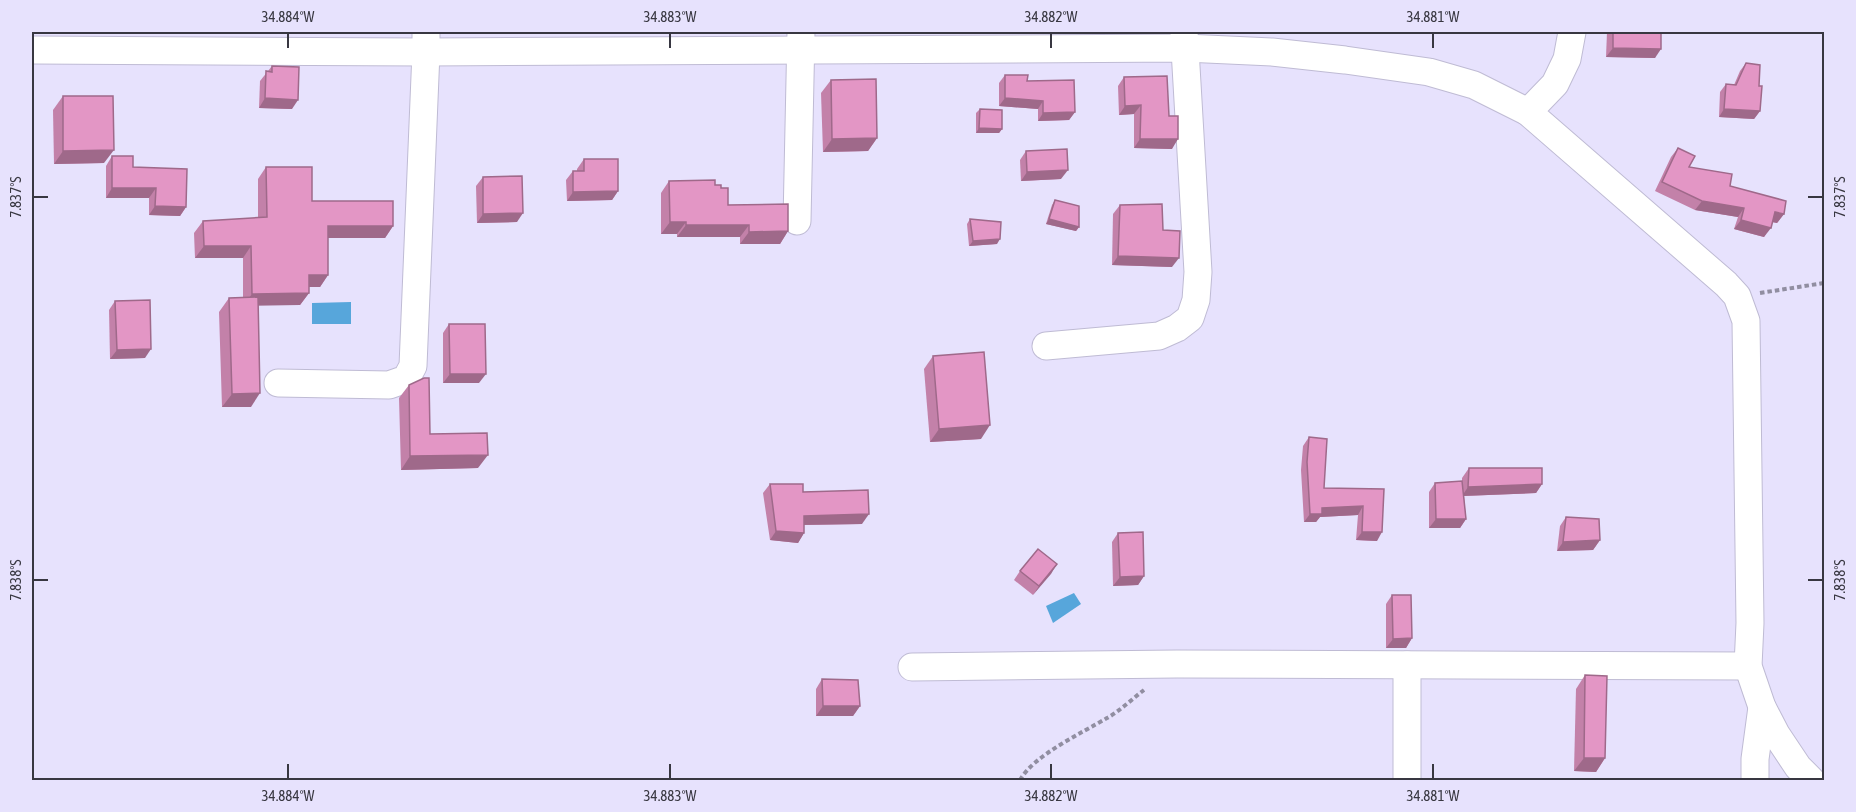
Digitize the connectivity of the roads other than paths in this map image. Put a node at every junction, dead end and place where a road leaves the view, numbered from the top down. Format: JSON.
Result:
{"nodes":[{"id":1,"x":1572,"y":32,"type":"edge"},
{"id":2,"x":1184,"y":40,"type":"edge"},
{"id":3,"x":800,"y":41,"type":"edge"},
{"id":4,"x":426,"y":42,"type":"edge"},
{"id":5,"x":32,"y":50,"type":"edge"},
{"id":6,"x":1528,"y":112,"type":"junction"},
{"id":7,"x":797,"y":221,"type":"dead end"},
{"id":8,"x":1046,"y":346,"type":"dead end"},
{"id":9,"x":278,"y":383,"type":"dead end"},
{"id":10,"x":1407,"y":665,"type":"junction"},
{"id":11,"x":1748,"y":666,"type":"junction"},
{"id":12,"x":912,"y":668,"type":"dead end"},
{"id":13,"x":1762,"y":707,"type":"junction"},
{"id":14,"x":1407,"y":780,"type":"edge"},
{"id":15,"x":1755,"y":780,"type":"edge"},
{"id":16,"x":1811,"y":780,"type":"edge"}],
"edges":[{"from":1,"to":6,"type":"street"},
{"from":2,"to":3,"type":"street"},
{"from":2,"to":6,"type":"street"},
{"from":2,"to":8,"type":"street"},
{"from":3,"to":4,"type":"street"},
{"from":3,"to":7,"type":"street"},
{"from":4,"to":5,"type":"street"},
{"from":4,"to":9,"type":"street"},
{"from":6,"to":11,"type":"street"},
{"from":10,"to":11,"type":"street"},
{"from":10,"to":12,"type":"street"},
{"from":10,"to":14,"type":"street"},
{"from":11,"to":13,"type":"street"},
{"from":13,"to":15,"type":"street"},
{"from":13,"to":16,"type":"street"}]}
